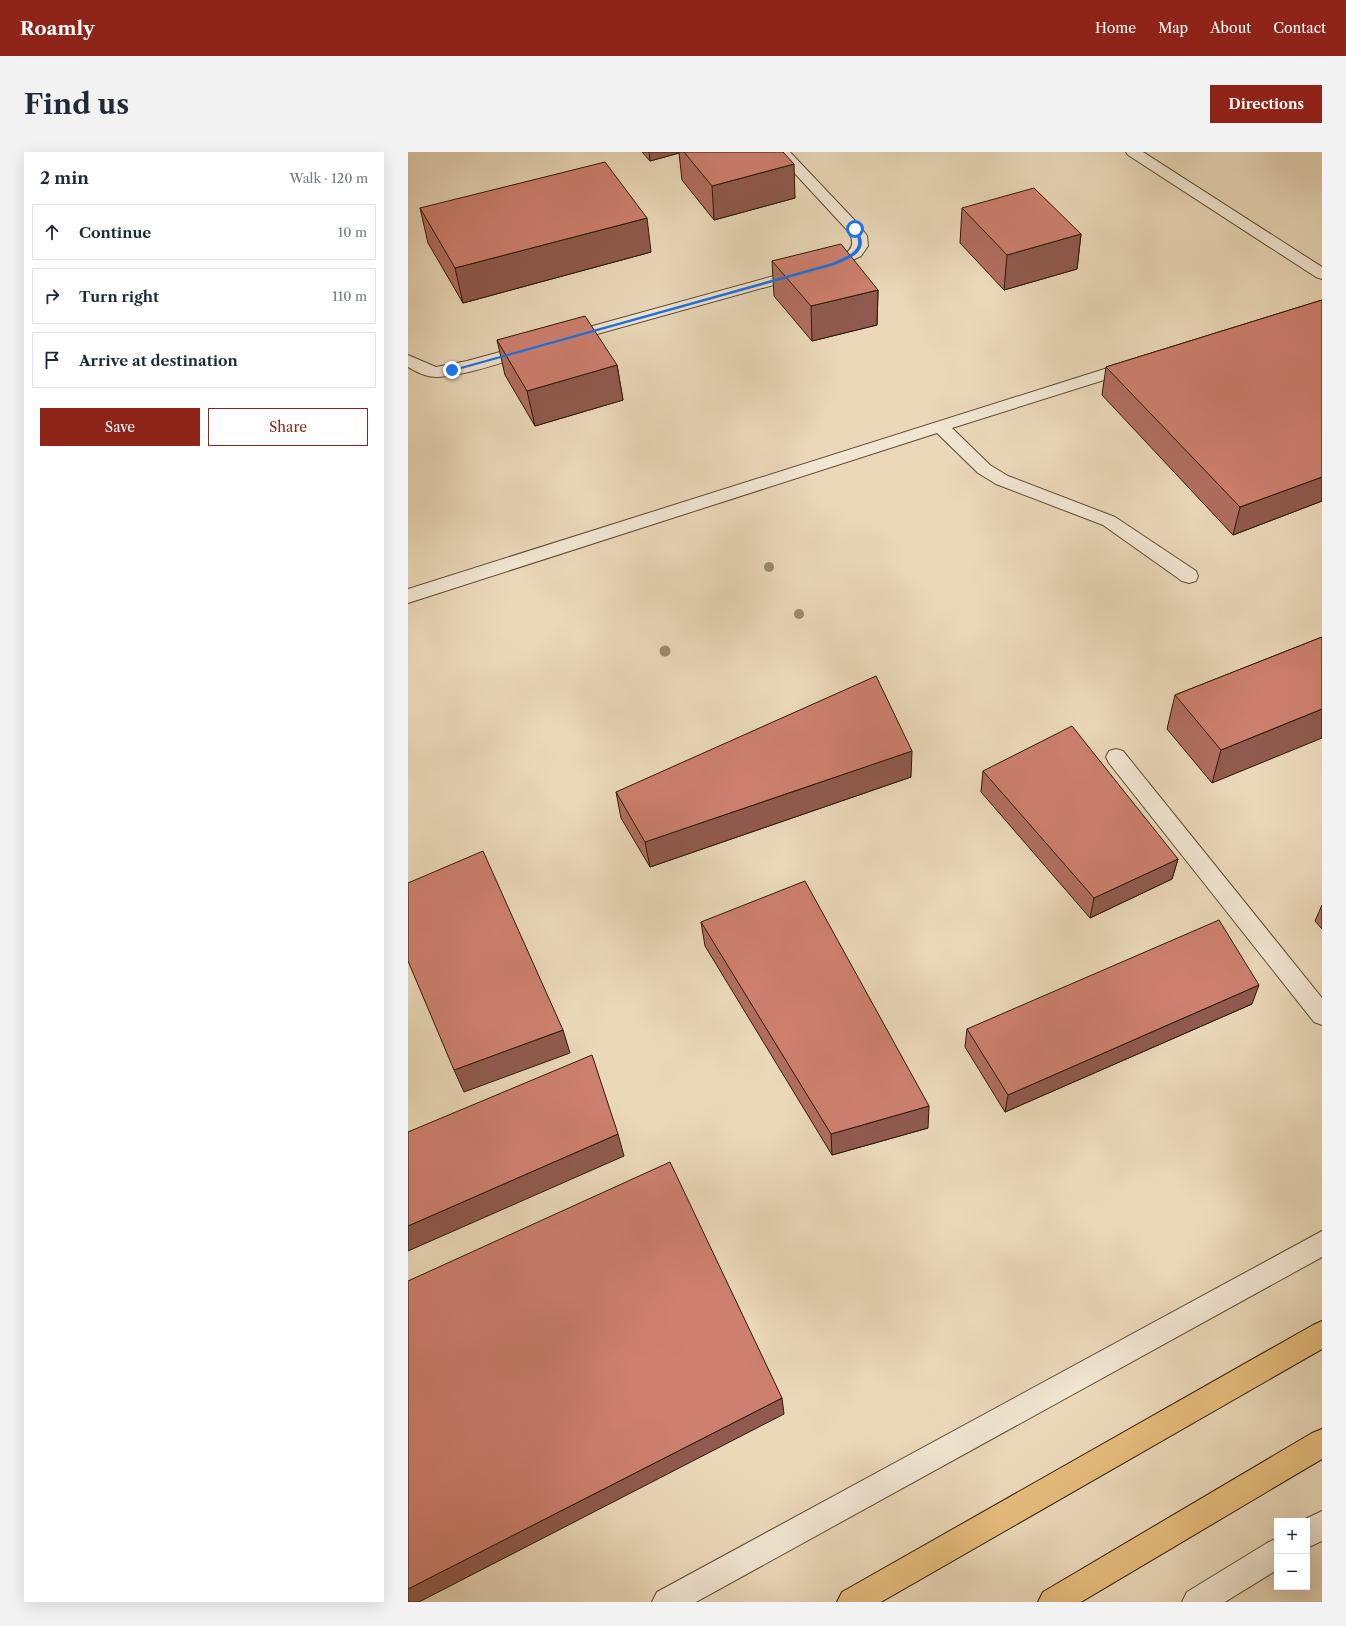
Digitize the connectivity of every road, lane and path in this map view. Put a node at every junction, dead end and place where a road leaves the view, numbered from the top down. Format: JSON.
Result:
{"nodes":[{"id":1,"x":782,"y":152,"type":"edge"},
{"id":2,"x":1133,"y":152,"type":"edge"},
{"id":3,"x":1322,"y":274,"type":"edge"},
{"id":4,"x":408,"y":360,"type":"edge"},
{"id":5,"x":1150,"y":360,"type":"edge"},
{"id":6,"x":940,"y":426,"type":"junction"},
{"id":7,"x":1189,"y":576,"type":"dead end"},
{"id":8,"x":408,"y":596,"type":"edge"},
{"id":9,"x":1116,"y":757,"type":"dead end"},
{"id":10,"x":1322,"y":1015,"type":"edge"},
{"id":11,"x":1322,"y":1243,"type":"edge"},
{"id":12,"x":1322,"y":1334,"type":"edge"},
{"id":13,"x":1322,"y":1443,"type":"edge"},
{"id":14,"x":1322,"y":1525,"type":"edge"},
{"id":15,"x":1310,"y":1532,"type":"edge"},
{"id":16,"x":1275,"y":1554,"type":"edge"},
{"id":17,"x":667,"y":1602,"type":"edge"},
{"id":18,"x":852,"y":1602,"type":"edge"},
{"id":19,"x":1053,"y":1602,"type":"edge"},
{"id":20,"x":1196,"y":1602,"type":"edge"}],
"edges":[{"from":1,"to":4,"type":"street"},
{"from":2,"to":3,"type":"street"},
{"from":5,"to":6,"type":"street"},
{"from":6,"to":7,"type":"street"},
{"from":6,"to":8,"type":"street"},
{"from":9,"to":10,"type":"street"},
{"from":11,"to":17,"type":"street"},
{"from":12,"to":18,"type":"main road"},
{"from":13,"to":19,"type":"main road"},
{"from":14,"to":15,"type":"street"},
{"from":16,"to":20,"type":"street"}]}
